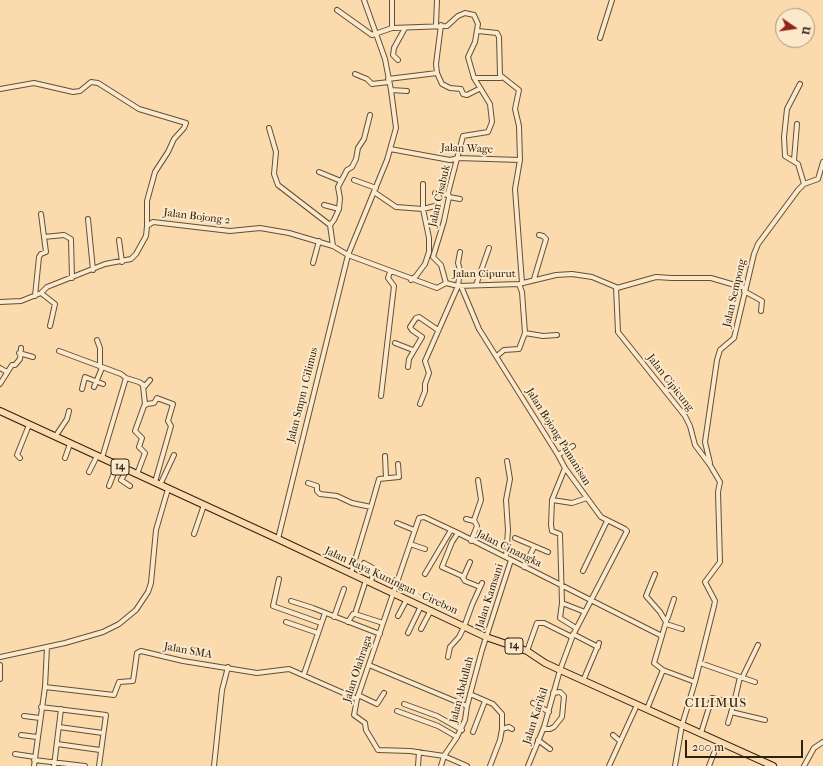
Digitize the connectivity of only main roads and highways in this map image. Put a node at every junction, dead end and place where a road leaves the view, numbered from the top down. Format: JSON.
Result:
{"nodes":[{"id":1,"x":0,"y":411,"type":"edge"},
{"id":2,"x":772,"y":765,"type":"edge"}],
"edges":[{"from":1,"to":2,"type":"highway","name":"Jalan Raya Kuningan - Cirebon","number":"14"}]}
